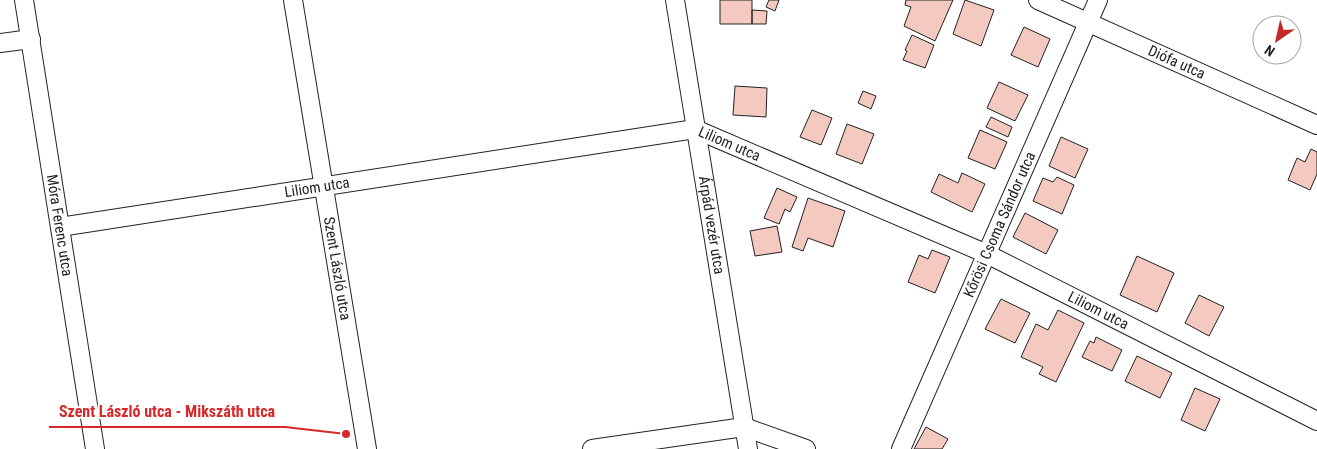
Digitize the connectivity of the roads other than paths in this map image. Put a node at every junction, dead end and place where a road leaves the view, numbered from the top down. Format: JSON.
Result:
{"nodes":[{"id":1,"x":24,"y":0,"type":"edge"},
{"id":2,"x":293,"y":0,"type":"edge"},
{"id":3,"x":675,"y":0,"type":"edge"},
{"id":4,"x":1038,"y":0,"type":"edge"},
{"id":5,"x":1098,"y":0,"type":"edge"},
{"id":6,"x":1088,"y":22,"type":"junction"},
{"id":7,"x":31,"y":39,"type":"junction"},
{"id":8,"x":0,"y":44,"type":"edge"},
{"id":9,"x":1317,"y":125,"type":"edge"},
{"id":10,"x":695,"y":129,"type":"junction"},
{"id":11,"x":322,"y":187,"type":"junction"},
{"id":12,"x":60,"y":227,"type":"junction"},
{"id":13,"x":987,"y":254,"type":"junction"},
{"id":14,"x":1317,"y":421,"type":"edge"},
{"id":15,"x":744,"y":427,"type":"junction"},
{"id":16,"x":96,"y":449,"type":"edge"},
{"id":17,"x":367,"y":449,"type":"edge"},
{"id":18,"x":592,"y":449,"type":"edge"},
{"id":19,"x":748,"y":449,"type":"edge"},
{"id":20,"x":806,"y":449,"type":"edge"},
{"id":21,"x":901,"y":449,"type":"edge"}],
"edges":[{"from":1,"to":7,"type":"street","name":"Móra Ferenc utca"},
{"from":2,"to":11,"type":"street","name":"Szent László utca"},
{"from":3,"to":10,"type":"street","name":"Árpád vezér utca"},
{"from":4,"to":6,"type":"street","name":"Diófa utca"},
{"from":5,"to":6,"type":"street","name":"Kőrösi Csoma Sándor utca"},
{"from":6,"to":9,"type":"street","name":"Diófa utca"},
{"from":6,"to":13,"type":"street","name":"Kőrösi Csoma Sándor utca"},
{"from":7,"to":8,"type":"street"},
{"from":7,"to":12,"type":"street","name":"Móra Ferenc utca"},
{"from":10,"to":11,"type":"street","name":"Liliom utca"},
{"from":10,"to":13,"type":"street","name":"Liliom utca"},
{"from":10,"to":15,"type":"street","name":"Árpád vezér utca"},
{"from":11,"to":12,"type":"street","name":"Liliom utca"},
{"from":11,"to":17,"type":"street","name":"Szent László utca"},
{"from":12,"to":16,"type":"street","name":"Móra Ferenc utca"},
{"from":13,"to":14,"type":"street","name":"Liliom utca"},
{"from":13,"to":21,"type":"street","name":"Kőrösi Csoma Sándor utca"},
{"from":15,"to":18,"type":"street"},
{"from":15,"to":19,"type":"street","name":"Árpád vezér utca"},
{"from":15,"to":20,"type":"street"}]}
